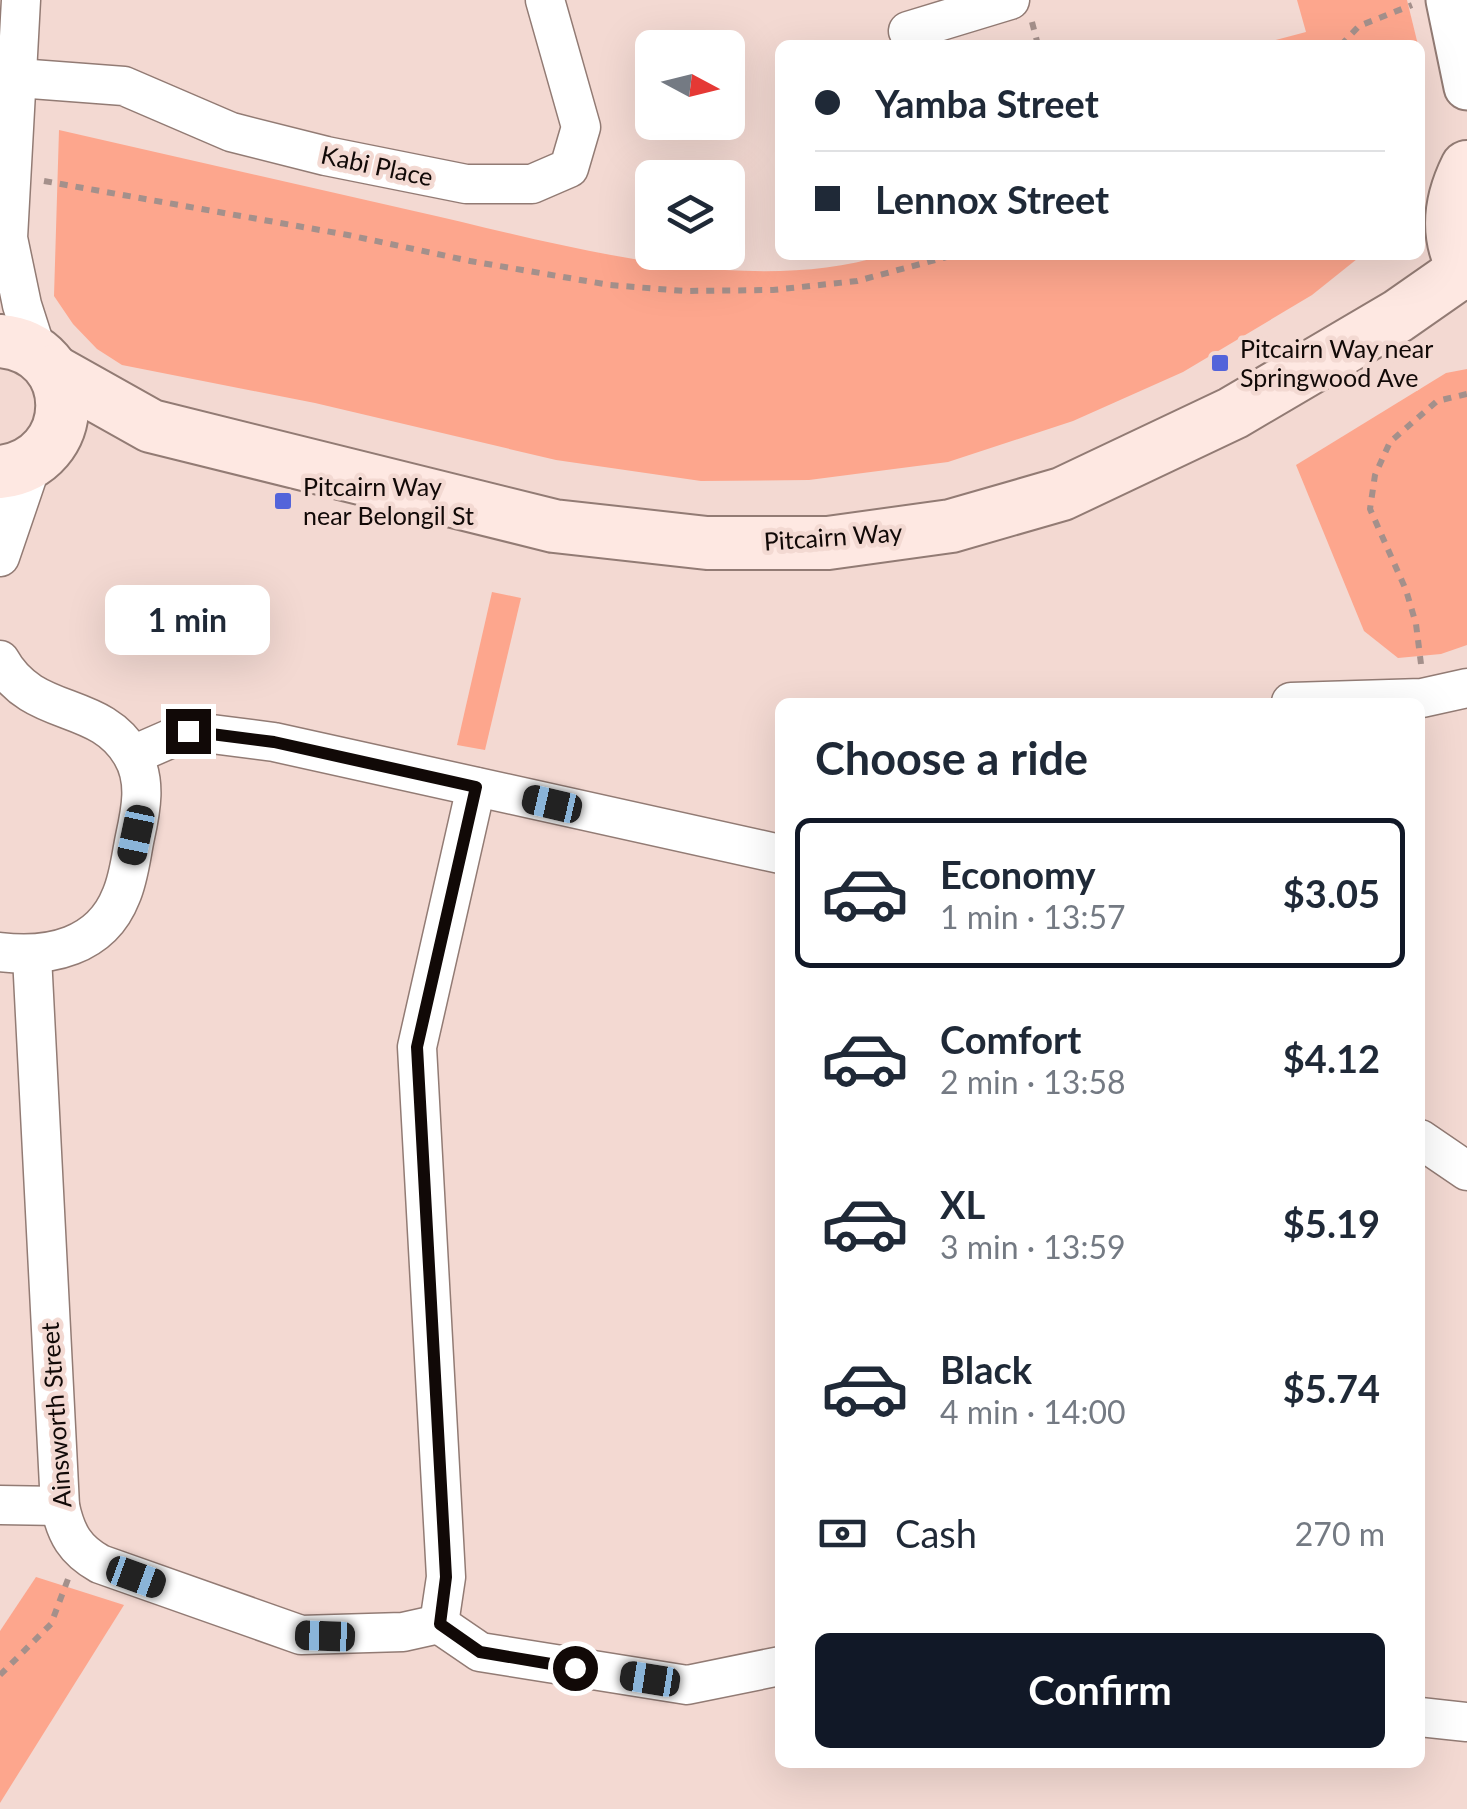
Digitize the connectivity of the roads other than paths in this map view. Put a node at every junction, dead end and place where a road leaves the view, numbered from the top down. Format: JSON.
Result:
{"nodes":[{"id":1,"x":21,"y":0,"type":"edge"},
{"id":2,"x":545,"y":0,"type":"edge"},
{"id":3,"x":1003,"y":1,"type":"edge"},
{"id":4,"x":1450,"y":3,"type":"edge"},
{"id":5,"x":908,"y":30,"type":"dead end"},
{"id":6,"x":18,"y":78,"type":"junction"},
{"id":7,"x":1467,"y":86,"type":"edge"},
{"id":8,"x":1467,"y":134,"type":"edge"},
{"id":9,"x":1461,"y":179,"type":"edge"},
{"id":10,"x":4,"y":249,"type":"edge"},
{"id":11,"x":1465,"y":272,"type":"edge"},
{"id":12,"x":31,"y":356,"type":"edge"},
{"id":13,"x":151,"y":426,"type":"junction"},
{"id":14,"x":24,"y":464,"type":"edge"},
{"id":15,"x":0,"y":557,"type":"edge"},
{"id":16,"x":0,"y":660,"type":"edge"},
{"id":17,"x":1467,"y":688,"type":"edge"},
{"id":18,"x":1422,"y":698,"type":"edge"},
{"id":19,"x":133,"y":756,"type":"junction"},
{"id":20,"x":476,"y":787,"type":"junction"},
{"id":21,"x":775,"y":853,"type":"edge"},
{"id":22,"x":16,"y":954,"type":"edge"},
{"id":23,"x":1425,"y":1142,"type":"edge"},
{"id":24,"x":1467,"y":1171,"type":"edge"},
{"id":25,"x":0,"y":1506,"type":"edge"},
{"id":26,"x":60,"y":1506,"type":"junction"},
{"id":27,"x":440,"y":1624,"type":"junction"},
{"id":28,"x":775,"y":1667,"type":"edge"},
{"id":29,"x":1425,"y":1718,"type":"edge"},
{"id":30,"x":1467,"y":1722,"type":"edge"}],
"edges":[{"from":1,"to":6,"type":"street"},
{"from":2,"to":6,"type":"street","name":"Kabi Place"},
{"from":3,"to":5,"type":"street"},
{"from":4,"to":7,"type":"street"},
{"from":6,"to":10,"type":"street"},
{"from":8,"to":9,"type":"street"},
{"from":9,"to":11,"type":"main road"},
{"from":10,"to":12,"type":"street"},
{"from":11,"to":13,"type":"main road","name":"Pitcairn Way"},
{"from":12,"to":13,"type":"main road","name":"Pitcairn Way"},
{"from":12,"to":14,"type":"main road"},
{"from":13,"to":14,"type":"main road","name":"Pitcairn Way"},
{"from":14,"to":15,"type":"street"},
{"from":16,"to":19,"type":"street"},
{"from":17,"to":18,"type":"street"},
{"from":19,"to":20,"type":"street"},
{"from":19,"to":22,"type":"street"},
{"from":20,"to":21,"type":"street"},
{"from":20,"to":27,"type":"street"},
{"from":22,"to":26,"type":"street","name":"Ainsworth Street"},
{"from":23,"to":24,"type":"street"},
{"from":25,"to":26,"type":"street"},
{"from":26,"to":27,"type":"street","name":"Ainsworth Street"},
{"from":27,"to":28,"type":"street"},
{"from":29,"to":30,"type":"street"}]}
